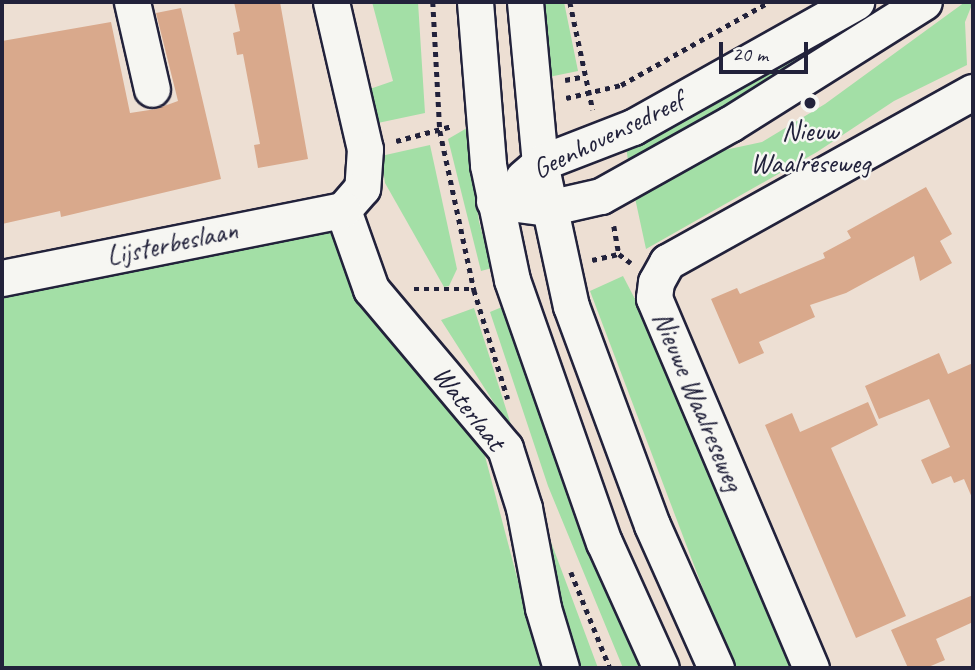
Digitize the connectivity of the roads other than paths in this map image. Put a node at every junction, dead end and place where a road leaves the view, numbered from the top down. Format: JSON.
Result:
{"nodes":[{"id":1,"x":132,"y":2,"type":"edge"},
{"id":2,"x":331,"y":2,"type":"edge"},
{"id":3,"x":475,"y":2,"type":"edge"},
{"id":4,"x":525,"y":2,"type":"edge"},
{"id":5,"x":856,"y":2,"type":"edge"},
{"id":6,"x":924,"y":2,"type":"edge"},
{"id":7,"x":152,"y":89,"type":"dead end"},
{"id":8,"x":973,"y":92,"type":"edge"},
{"id":9,"x":540,"y":163,"type":"junction"},
{"id":10,"x":494,"y":201,"type":"junction"},
{"id":11,"x":548,"y":208,"type":"junction"},
{"id":12,"x":343,"y":211,"type":"junction"},
{"id":13,"x":2,"y":278,"type":"edge"},
{"id":14,"x":561,"y":668,"type":"edge"},
{"id":15,"x":661,"y":668,"type":"edge"},
{"id":16,"x":716,"y":668,"type":"edge"},
{"id":17,"x":811,"y":668,"type":"edge"}],
"edges":[{"from":1,"to":7,"type":"street"},
{"from":2,"to":12,"type":"street"},
{"from":3,"to":10,"type":"street"},
{"from":4,"to":9,"type":"street"},
{"from":5,"to":9,"type":"street","name":"Geenhovensedreef"},
{"from":6,"to":11,"type":"street","name":"Geenhovensedreef"},
{"from":8,"to":17,"type":"street","name":"Nieuwe Waalreseweg"},
{"from":9,"to":10,"type":"street","name":"Geenhovensedreef"},
{"from":9,"to":11,"type":"street"},
{"from":10,"to":11,"type":"street","name":"Geenhovensedreef"},
{"from":10,"to":15,"type":"street"},
{"from":11,"to":16,"type":"street"},
{"from":12,"to":13,"type":"street","name":"Lijsterbeslaan"},
{"from":12,"to":14,"type":"street","name":"Waterlaat"}]}
